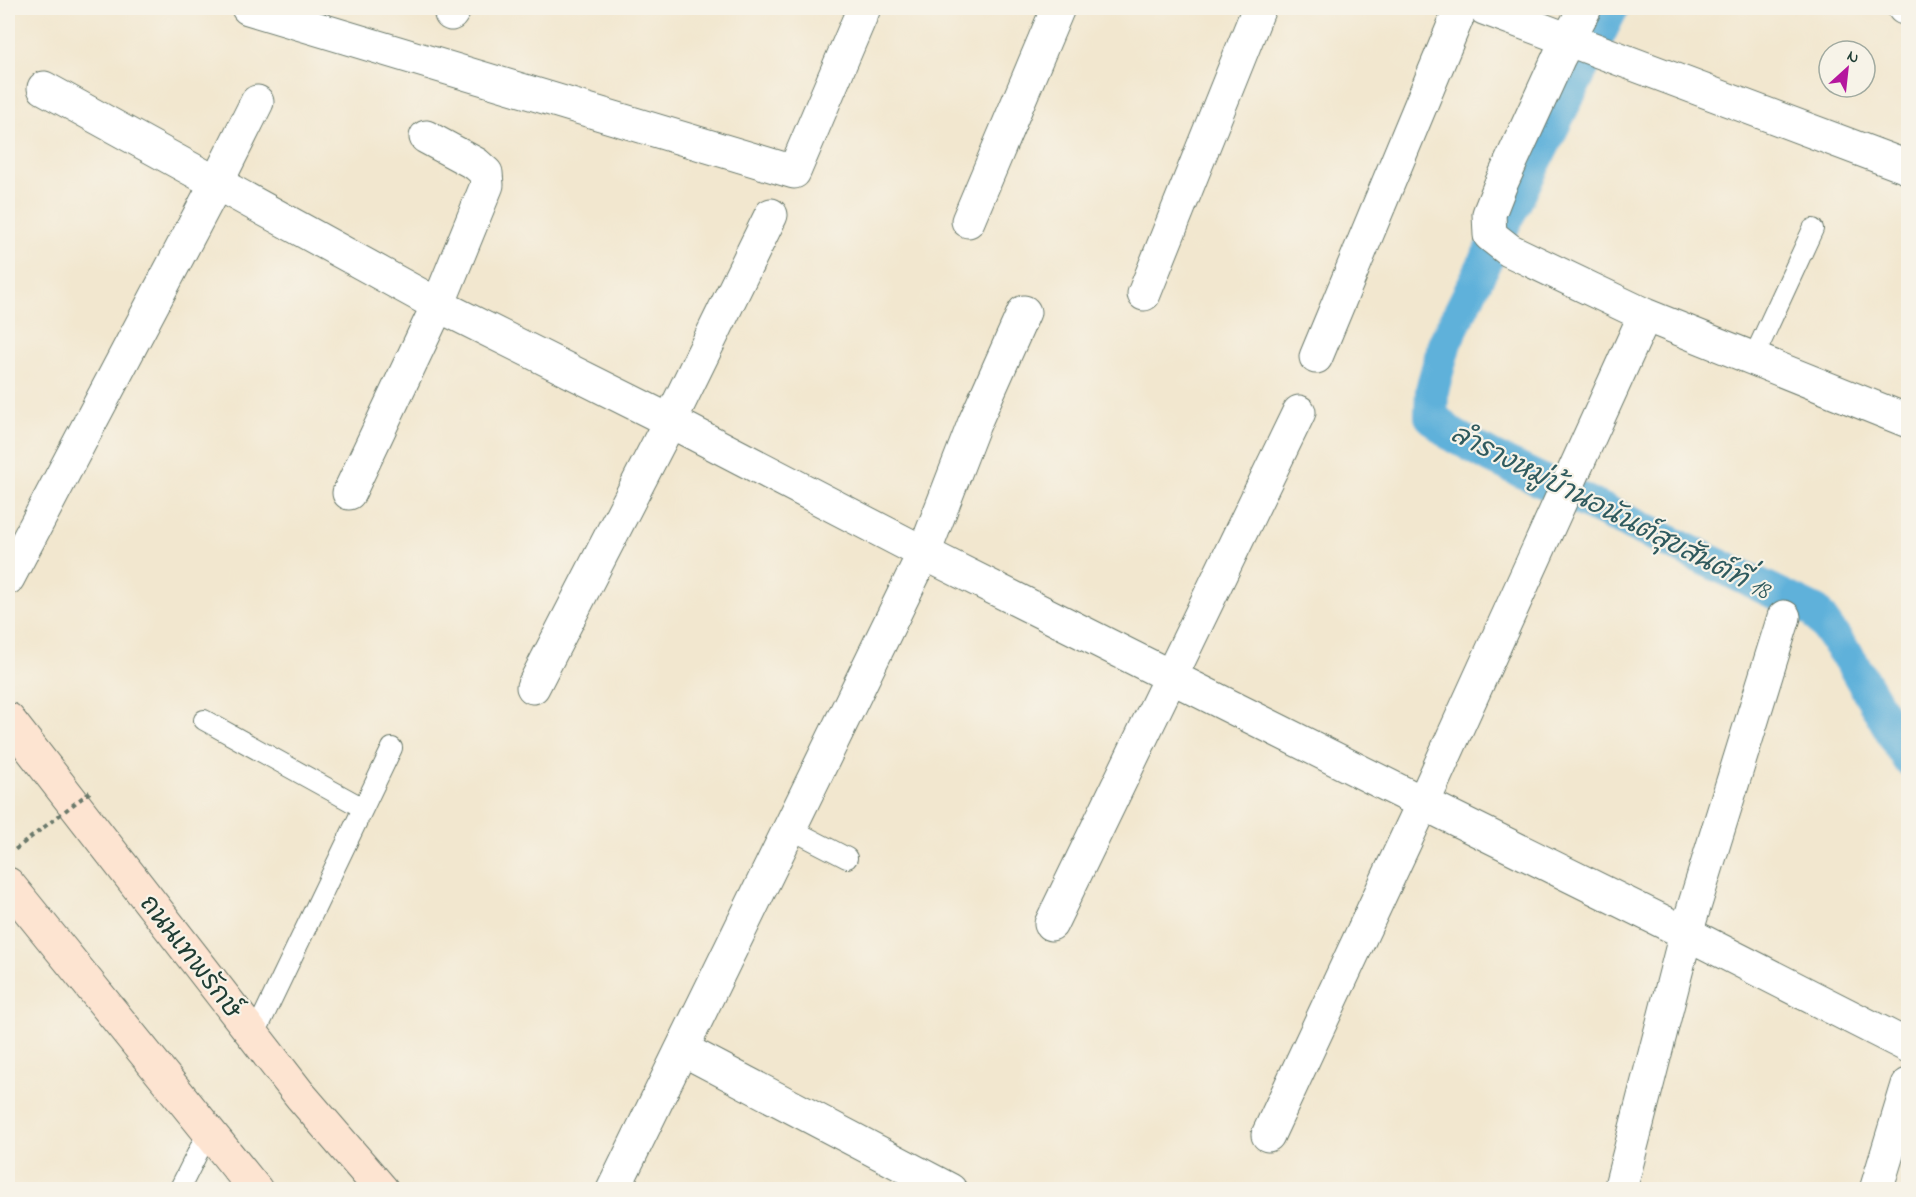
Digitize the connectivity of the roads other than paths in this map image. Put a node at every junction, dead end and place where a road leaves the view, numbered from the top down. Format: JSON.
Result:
{"nodes":[{"id":1,"x":248,"y":8,"type":"edge"},
{"id":2,"x":864,"y":8,"type":"edge"},
{"id":3,"x":1058,"y":8,"type":"edge"},
{"id":4,"x":1259,"y":8,"type":"edge"},
{"id":5,"x":1461,"y":8,"type":"edge"},
{"id":6,"x":1484,"y":8,"type":"edge"},
{"id":7,"x":1585,"y":8,"type":"edge"},
{"id":8,"x":1904,"y":8,"type":"edge"},
{"id":9,"x":1908,"y":9,"type":"edge"},
{"id":10,"x":1586,"y":47,"type":"junction"},
{"id":11,"x":44,"y":88,"type":"dead end"},
{"id":12,"x":257,"y":102,"type":"dead end"},
{"id":13,"x":426,"y":137,"type":"dead end"},
{"id":14,"x":1908,"y":165,"type":"edge"},
{"id":15,"x":217,"y":182,"type":"junction"},
{"id":16,"x":771,"y":215,"type":"dead end"},
{"id":17,"x":968,"y":221,"type":"dead end"},
{"id":18,"x":1813,"y":229,"type":"dead end"},
{"id":19,"x":1144,"y":294,"type":"dead end"},
{"id":20,"x":438,"y":305,"type":"junction"},
{"id":21,"x":1024,"y":312,"type":"dead end"},
{"id":22,"x":1645,"y":315,"type":"junction"},
{"id":23,"x":1316,"y":357,"type":"dead end"},
{"id":24,"x":1753,"y":359,"type":"junction"},
{"id":25,"x":1299,"y":412,"type":"dead end"},
{"id":26,"x":670,"y":421,"type":"junction"},
{"id":27,"x":1908,"y":421,"type":"edge"},
{"id":28,"x":349,"y":493,"type":"dead end"},
{"id":29,"x":924,"y":553,"type":"junction"},
{"id":30,"x":8,"y":578,"type":"edge"},
{"id":31,"x":1784,"y":617,"type":"dead end"},
{"id":32,"x":1171,"y":677,"type":"junction"},
{"id":33,"x":533,"y":687,"type":"dead end"},
{"id":34,"x":8,"y":719,"type":"edge"},
{"id":35,"x":204,"y":720,"type":"dead end"},
{"id":36,"x":392,"y":748,"type":"dead end"},
{"id":37,"x":1423,"y":803,"type":"junction"},
{"id":38,"x":363,"y":808,"type":"junction"},
{"id":39,"x":789,"y":828,"type":"junction"},
{"id":40,"x":847,"y":858,"type":"dead end"},
{"id":41,"x":8,"y":884,"type":"edge"},
{"id":42,"x":1051,"y":924,"type":"dead end"},
{"id":43,"x":1686,"y":933,"type":"junction"},
{"id":44,"x":254,"y":1036,"type":"junction"},
{"id":45,"x":1908,"y":1046,"type":"edge"},
{"id":46,"x":682,"y":1049,"type":"junction"},
{"id":47,"x":1908,"y":1085,"type":"edge"},
{"id":48,"x":208,"y":1132,"type":"junction"},
{"id":49,"x":1268,"y":1135,"type":"dead end"},
{"id":50,"x":179,"y":1190,"type":"edge"},
{"id":51,"x":256,"y":1190,"type":"edge"},
{"id":52,"x":382,"y":1190,"type":"edge"},
{"id":53,"x":614,"y":1190,"type":"edge"},
{"id":54,"x":950,"y":1190,"type":"edge"},
{"id":55,"x":1620,"y":1190,"type":"edge"},
{"id":56,"x":1876,"y":1190,"type":"edge"}],
"edges":[{"from":1,"to":2,"type":"street"},
{"from":3,"to":17,"type":"street"},
{"from":4,"to":19,"type":"street"},
{"from":5,"to":23,"type":"street"},
{"from":6,"to":10,"type":"street"},
{"from":7,"to":10,"type":"street"},
{"from":8,"to":9,"type":"street"},
{"from":10,"to":14,"type":"street"},
{"from":10,"to":22,"type":"street"},
{"from":11,"to":15,"type":"street"},
{"from":12,"to":15,"type":"street"},
{"from":13,"to":20,"type":"street"},
{"from":15,"to":20,"type":"street"},
{"from":15,"to":30,"type":"street"},
{"from":16,"to":26,"type":"street"},
{"from":18,"to":24,"type":"lane"},
{"from":20,"to":26,"type":"street"},
{"from":20,"to":28,"type":"street"},
{"from":21,"to":29,"type":"street"},
{"from":22,"to":24,"type":"street"},
{"from":22,"to":37,"type":"street"},
{"from":24,"to":27,"type":"street"},
{"from":25,"to":32,"type":"street"},
{"from":26,"to":29,"type":"street"},
{"from":26,"to":33,"type":"street"},
{"from":29,"to":32,"type":"street"},
{"from":29,"to":39,"type":"street"},
{"from":31,"to":43,"type":"street"},
{"from":32,"to":37,"type":"street"},
{"from":32,"to":42,"type":"street"},
{"from":34,"to":44,"type":"main road","name":"ถนนเทพรักษ์"},
{"from":35,"to":38,"type":"lane"},
{"from":36,"to":38,"type":"lane"},
{"from":37,"to":43,"type":"street"},
{"from":37,"to":49,"type":"street"},
{"from":38,"to":44,"type":"lane"},
{"from":39,"to":40,"type":"lane"},
{"from":39,"to":46,"type":"street"},
{"from":41,"to":48,"type":"main road"},
{"from":43,"to":45,"type":"street"},
{"from":43,"to":55,"type":"street"},
{"from":44,"to":52,"type":"main road","name":"ถนนเทพรักษ์"},
{"from":46,"to":53,"type":"street"},
{"from":46,"to":54,"type":"street"},
{"from":47,"to":56,"type":"street"},
{"from":48,"to":50,"type":"lane"},
{"from":48,"to":51,"type":"main road"}]}
